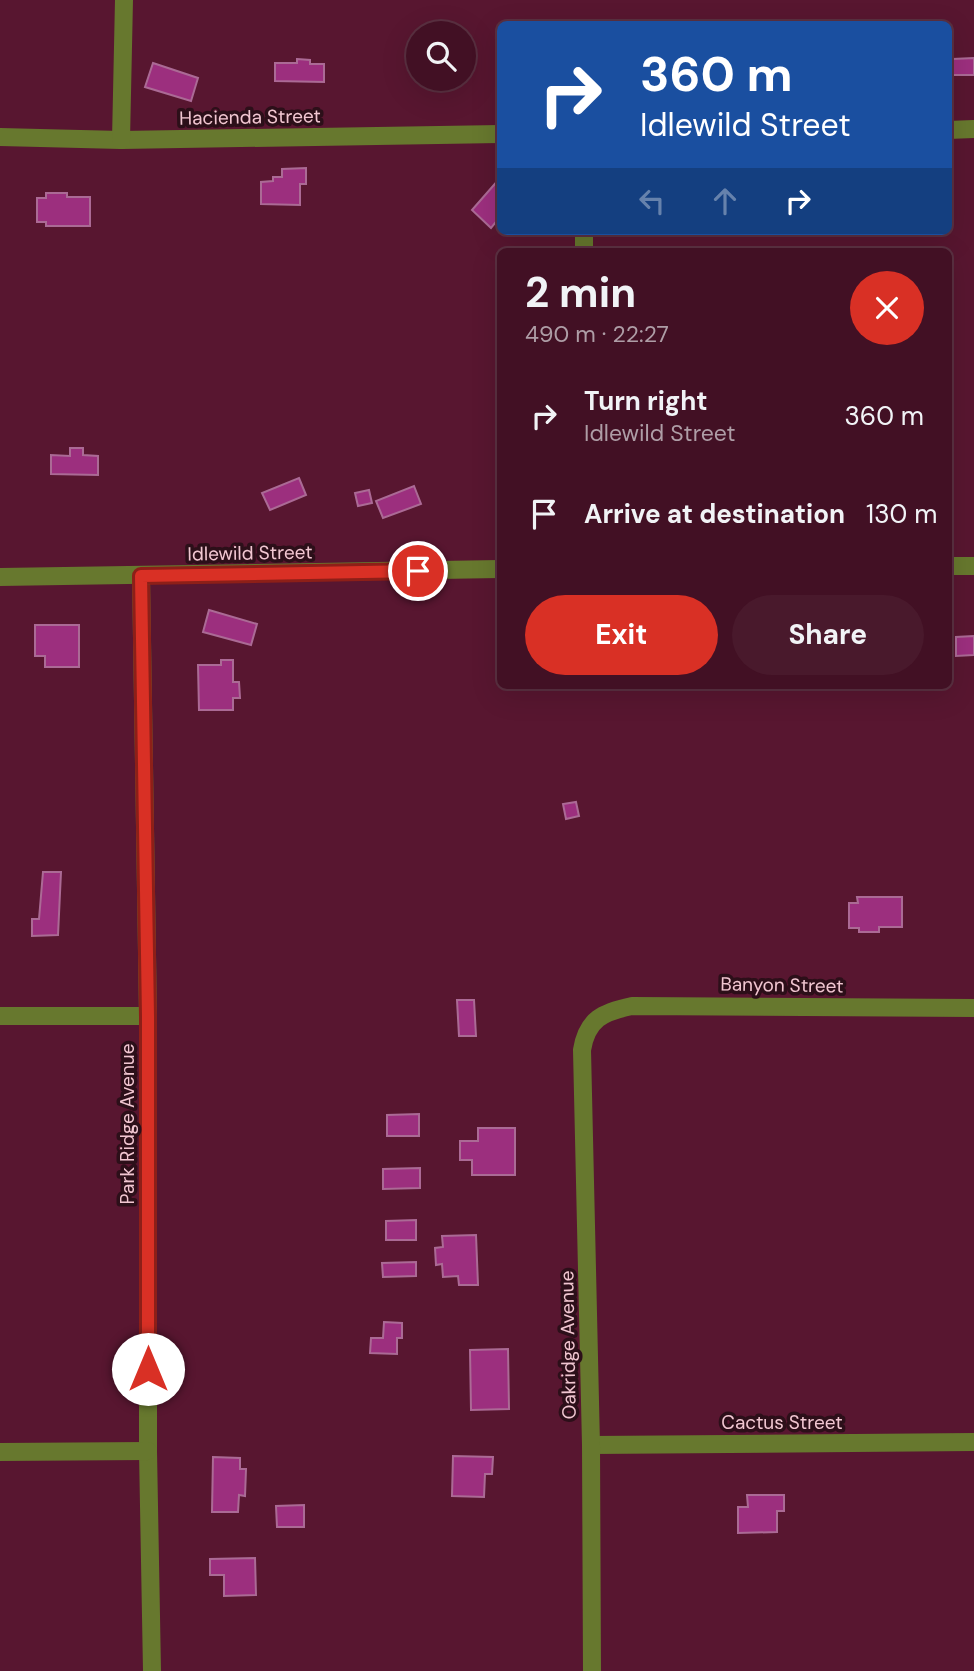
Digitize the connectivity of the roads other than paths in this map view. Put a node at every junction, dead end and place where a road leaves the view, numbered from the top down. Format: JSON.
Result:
{"nodes":[{"id":1,"x":124,"y":0,"type":"edge"},
{"id":2,"x":952,"y":130,"type":"edge"},
{"id":3,"x":974,"y":130,"type":"edge"},
{"id":4,"x":497,"y":134,"type":"edge"},
{"id":5,"x":0,"y":137,"type":"edge"},
{"id":6,"x":121,"y":140,"type":"junction"},
{"id":7,"x":952,"y":566,"type":"edge"},
{"id":8,"x":974,"y":566,"type":"edge"},
{"id":9,"x":497,"y":569,"type":"edge"},
{"id":10,"x":141,"y":576,"type":"junction"},
{"id":11,"x":0,"y":578,"type":"edge"},
{"id":12,"x":974,"y":1008,"type":"edge"},
{"id":13,"x":0,"y":1016,"type":"edge"},
{"id":14,"x":148,"y":1016,"type":"junction"},
{"id":15,"x":594,"y":1021,"type":"joint"},
{"id":16,"x":974,"y":1442,"type":"edge"},
{"id":17,"x":591,"y":1445,"type":"junction"},
{"id":18,"x":148,"y":1451,"type":"junction"},
{"id":19,"x":0,"y":1452,"type":"edge"},
{"id":20,"x":152,"y":1671,"type":"edge"},
{"id":21,"x":592,"y":1671,"type":"edge"}],
"edges":[{"from":1,"to":6,"type":"street"},
{"from":2,"to":3,"type":"street"},
{"from":4,"to":6,"type":"street","name":"Hacienda Street"},
{"from":5,"to":6,"type":"street","name":"Hacienda Street"},
{"from":7,"to":8,"type":"street"},
{"from":9,"to":10,"type":"street","name":"Idlewild Street"},
{"from":10,"to":11,"type":"street","name":"Idlewild Street"},
{"from":10,"to":14,"type":"street","name":"Park Ridge Avenue"},
{"from":12,"to":15,"type":"street","name":"Banyon Street"},
{"from":13,"to":14,"type":"street"},
{"from":14,"to":18,"type":"street","name":"Park Ridge Avenue"},
{"from":15,"to":17,"type":"street","name":"Oakridge Avenue"},
{"from":16,"to":17,"type":"street","name":"Cactus Street"},
{"from":17,"to":21,"type":"street","name":"Oakridge Avenue"},
{"from":18,"to":19,"type":"street"},
{"from":18,"to":20,"type":"street","name":"Park Ridge Avenue"}]}
